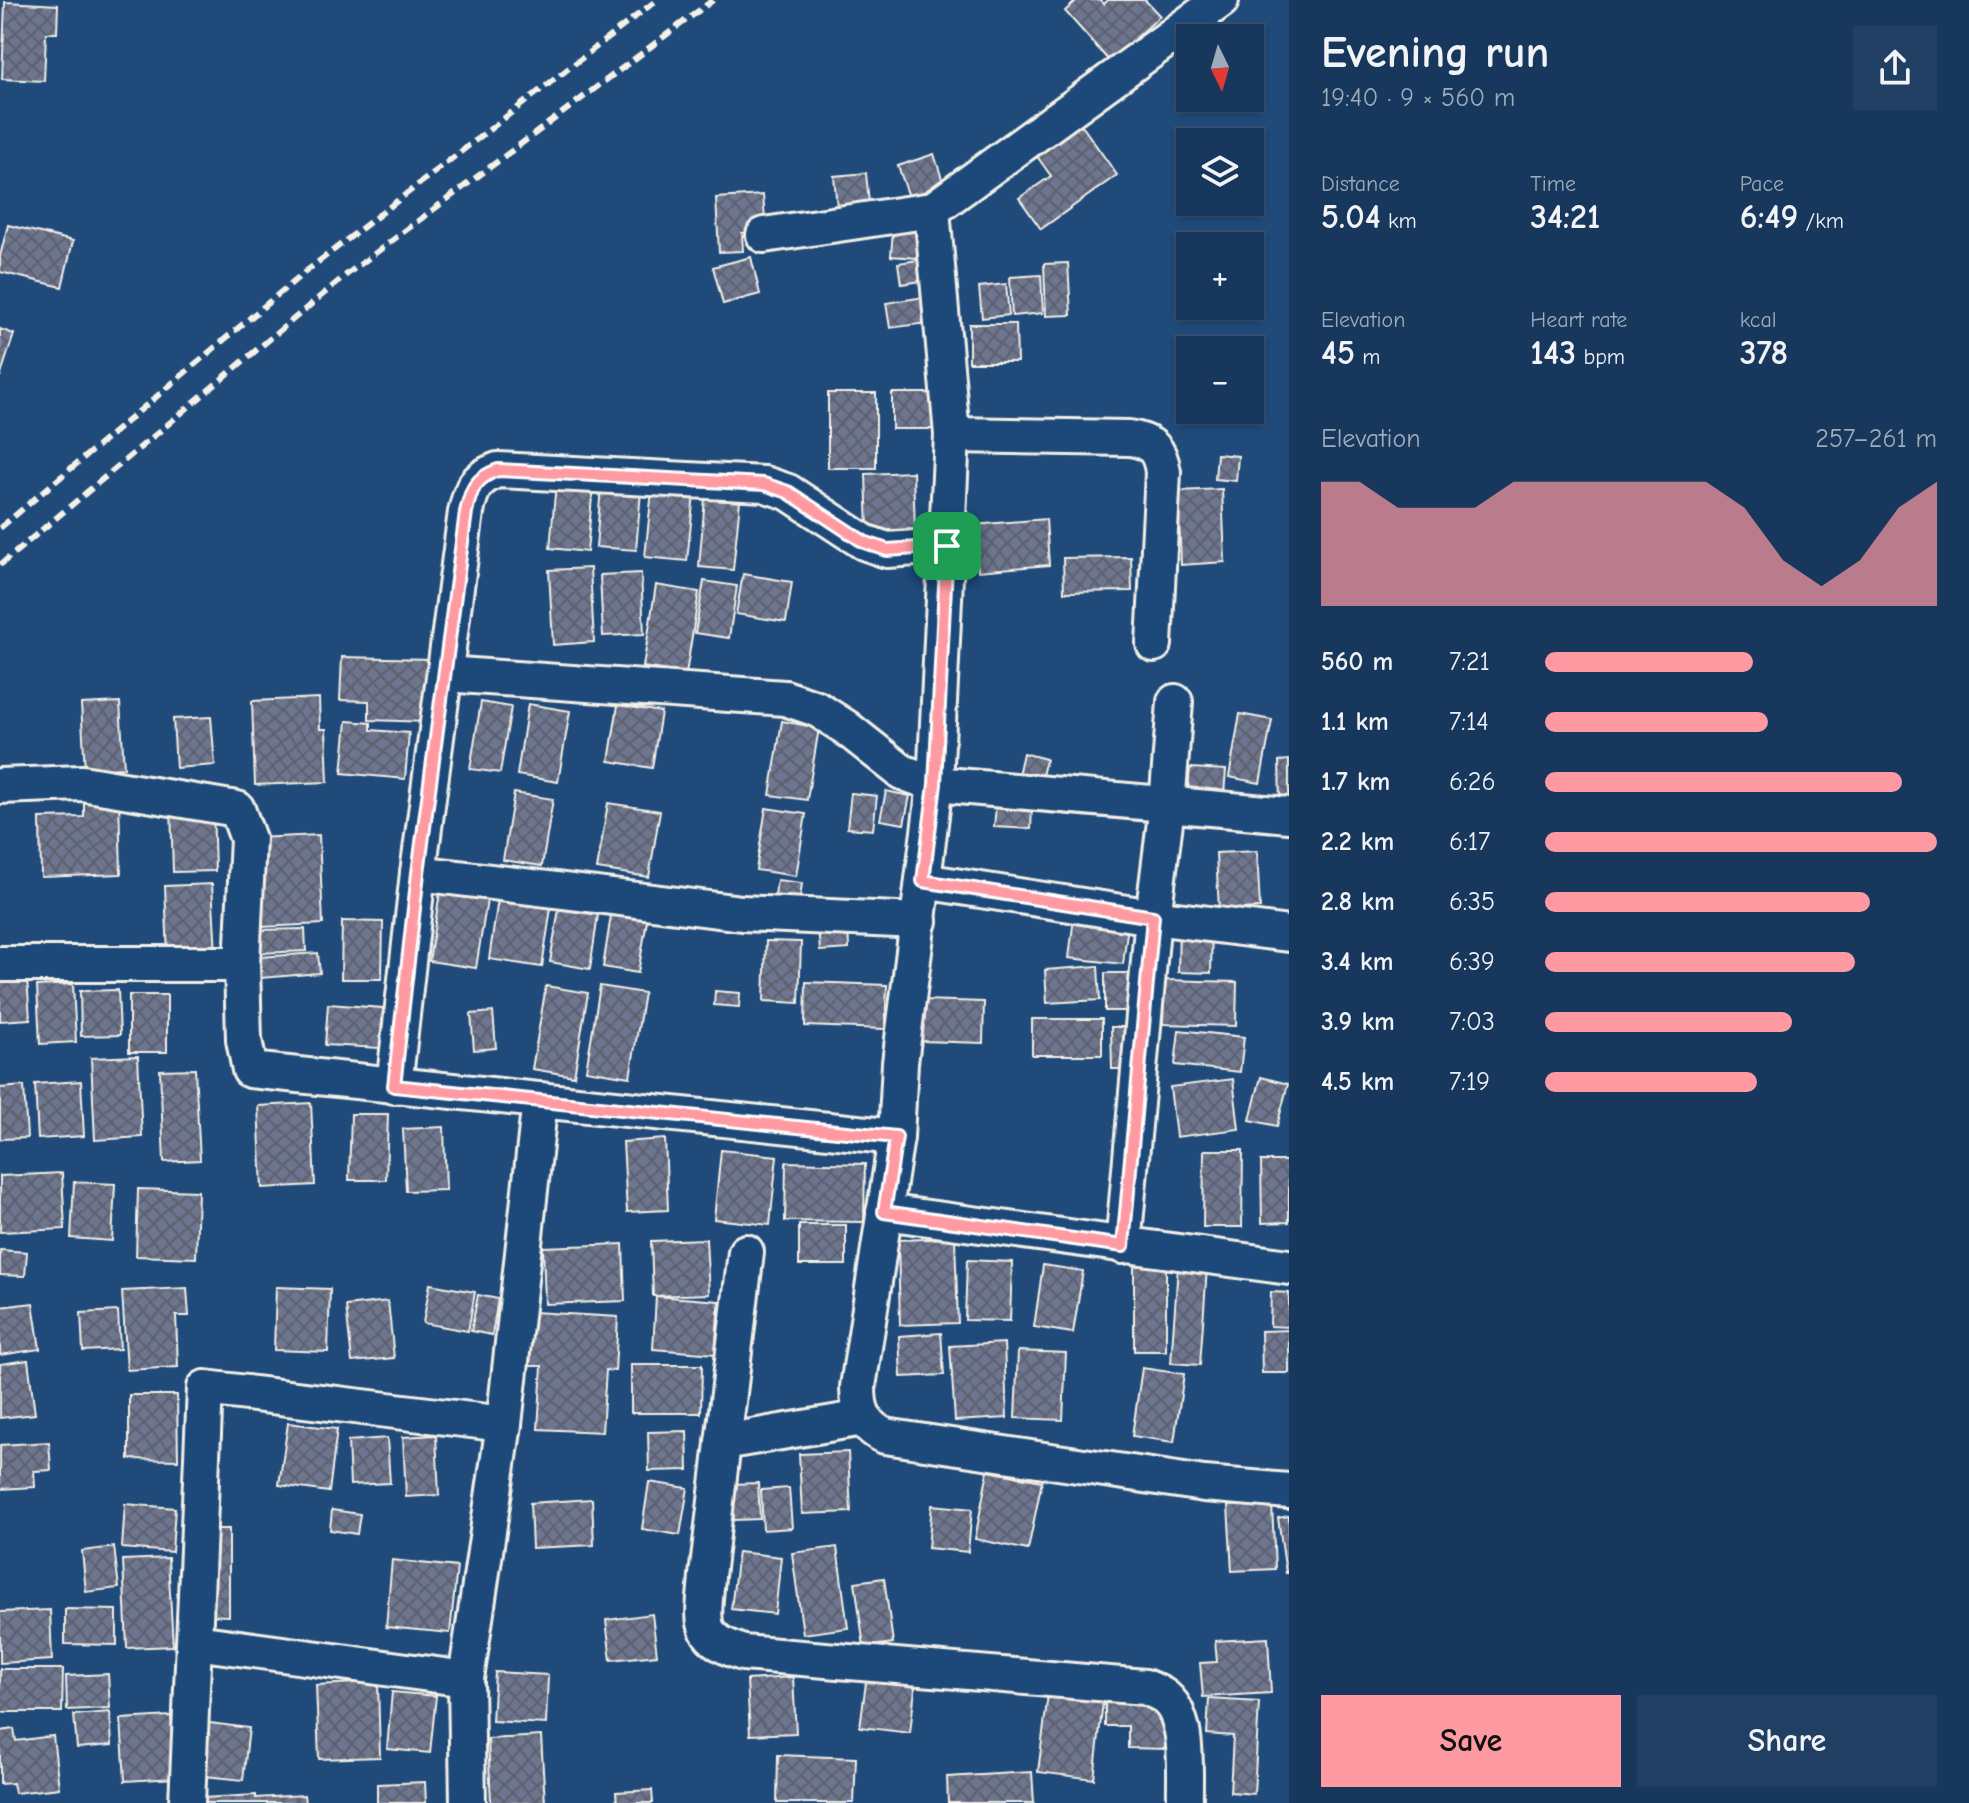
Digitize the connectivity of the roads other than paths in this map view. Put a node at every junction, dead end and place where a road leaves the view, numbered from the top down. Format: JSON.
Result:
{"nodes":[{"id":1,"x":1221,"y":0,"type":"edge"},
{"id":2,"x":932,"y":210,"type":"junction"},
{"id":3,"x":764,"y":235,"type":"dead end"},
{"id":4,"x":952,"y":435,"type":"junction"},
{"id":5,"x":947,"y":546,"type":"junction"},
{"id":6,"x":1154,"y":644,"type":"dead end"},
{"id":7,"x":445,"y":674,"type":"junction"},
{"id":8,"x":1175,"y":702,"type":"dead end"},
{"id":9,"x":935,"y":784,"type":"junction"},
{"id":10,"x":0,"y":786,"type":"edge"},
{"id":11,"x":1167,"y":806,"type":"junction"},
{"id":12,"x":1289,"y":815,"type":"edge"},
{"id":13,"x":418,"y":873,"type":"junction"},
{"id":14,"x":923,"y":881,"type":"junction"},
{"id":15,"x":1153,"y":917,"type":"junction"},
{"id":16,"x":919,"y":921,"type":"junction"},
{"id":17,"x":1289,"y":934,"type":"edge"},
{"id":18,"x":0,"y":964,"type":"edge"},
{"id":19,"x":242,"y":964,"type":"junction"},
{"id":20,"x":394,"y":1086,"type":"junction"},
{"id":21,"x":540,"y":1100,"type":"junction"},
{"id":22,"x":896,"y":1137,"type":"junction"},
{"id":23,"x":884,"y":1212,"type":"junction"},
{"id":24,"x":1123,"y":1246,"type":"junction"},
{"id":25,"x":746,"y":1252,"type":"dead end"},
{"id":26,"x":1289,"y":1267,"type":"edge"},
{"id":27,"x":863,"y":1418,"type":"junction"},
{"id":28,"x":504,"y":1424,"type":"junction"},
{"id":29,"x":723,"y":1442,"type":"junction"},
{"id":30,"x":1289,"y":1491,"type":"edge"},
{"id":31,"x":195,"y":1642,"type":"junction"},
{"id":32,"x":466,"y":1679,"type":"junction"},
{"id":33,"x":187,"y":1803,"type":"edge"},
{"id":34,"x":468,"y":1803,"type":"edge"},
{"id":35,"x":1185,"y":1803,"type":"edge"}],
"edges":[{"from":1,"to":2,"type":"street"},
{"from":2,"to":3,"type":"street"},
{"from":2,"to":4,"type":"street"},
{"from":4,"to":5,"type":"street"},
{"from":4,"to":6,"type":"street"},
{"from":5,"to":7,"type":"street"},
{"from":5,"to":9,"type":"street"},
{"from":7,"to":9,"type":"street"},
{"from":7,"to":13,"type":"street"},
{"from":8,"to":11,"type":"street"},
{"from":9,"to":11,"type":"street"},
{"from":9,"to":14,"type":"street"},
{"from":10,"to":19,"type":"street"},
{"from":11,"to":12,"type":"street"},
{"from":11,"to":15,"type":"street"},
{"from":13,"to":16,"type":"street"},
{"from":13,"to":20,"type":"street"},
{"from":14,"to":15,"type":"street"},
{"from":14,"to":16,"type":"street"},
{"from":15,"to":17,"type":"street"},
{"from":15,"to":24,"type":"street"},
{"from":16,"to":22,"type":"street"},
{"from":18,"to":19,"type":"street"},
{"from":19,"to":20,"type":"street"},
{"from":20,"to":21,"type":"street"},
{"from":21,"to":22,"type":"street"},
{"from":21,"to":28,"type":"street"},
{"from":22,"to":23,"type":"street"},
{"from":23,"to":24,"type":"street"},
{"from":23,"to":27,"type":"street"},
{"from":24,"to":26,"type":"street"},
{"from":25,"to":29,"type":"street"},
{"from":27,"to":29,"type":"street"},
{"from":27,"to":30,"type":"street"},
{"from":28,"to":31,"type":"street"},
{"from":28,"to":32,"type":"street"},
{"from":29,"to":35,"type":"street"},
{"from":31,"to":32,"type":"street"},
{"from":31,"to":33,"type":"street"},
{"from":32,"to":34,"type":"street"}]}
